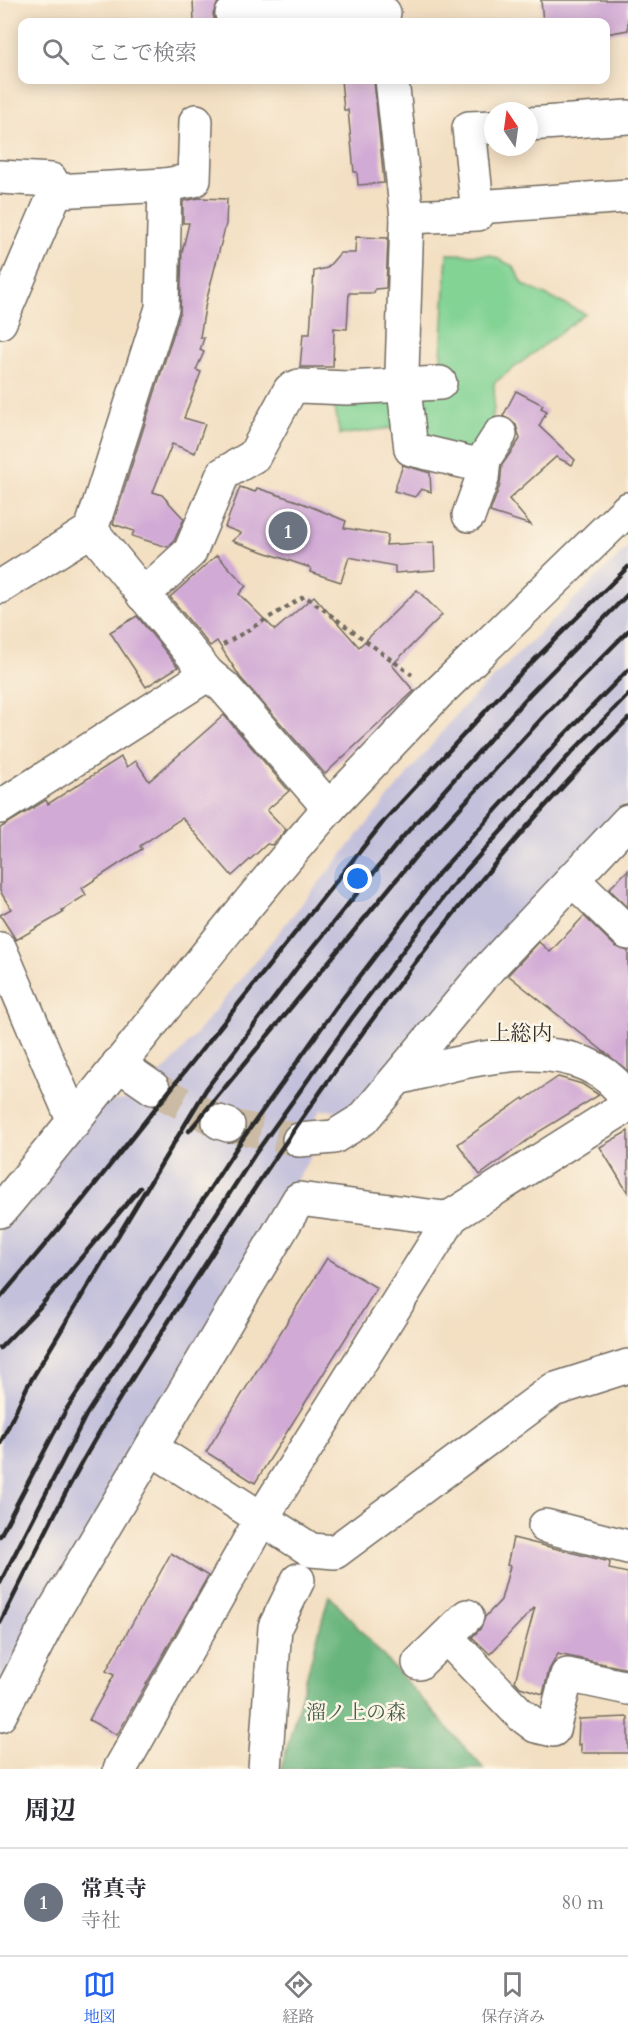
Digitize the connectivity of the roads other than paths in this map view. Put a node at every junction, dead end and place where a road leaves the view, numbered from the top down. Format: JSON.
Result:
{"nodes":[{"id":1,"x":385,"y":12,"type":"edge"},
{"id":2,"x":232,"y":14,"type":"dead end"},
{"id":3,"x":392,"y":84,"type":"edge"},
{"id":4,"x":628,"y":117,"type":"edge"},
{"id":5,"x":196,"y":122,"type":"dead end"},
{"id":6,"x":538,"y":123,"type":"edge"},
{"id":7,"x":484,"y":127,"type":"edge"},
{"id":8,"x":0,"y":177,"type":"edge"},
{"id":9,"x":165,"y":185,"type":"junction"},
{"id":10,"x":56,"y":191,"type":"junction"},
{"id":11,"x":628,"y":196,"type":"edge"},
{"id":12,"x":477,"y":207,"type":"junction"},
{"id":13,"x":407,"y":217,"type":"junction"},
{"id":14,"x":0,"y":322,"type":"edge"},
{"id":15,"x":440,"y":383,"type":"dead end"},
{"id":16,"x":403,"y":384,"type":"junction"},
{"id":17,"x":628,"y":509,"type":"edge"},
{"id":18,"x":469,"y":515,"type":"dead end"},
{"id":19,"x":91,"y":530,"type":"junction"},
{"id":20,"x":0,"y":587,"type":"edge"},
{"id":21,"x":143,"y":595,"type":"junction"},
{"id":22,"x":203,"y":667,"type":"junction"},
{"id":23,"x":0,"y":807,"type":"edge"},
{"id":24,"x":329,"y":808,"type":"junction"},
{"id":25,"x":628,"y":821,"type":"edge"},
{"id":26,"x":572,"y":879,"type":"junction"},
{"id":27,"x":628,"y":933,"type":"edge"},
{"id":28,"x":0,"y":949,"type":"edge"},
{"id":29,"x":118,"y":1064,"type":"junction"},
{"id":30,"x":399,"y":1078,"type":"junction"},
{"id":31,"x":153,"y":1088,"type":"tunnel mouth"},
{"id":32,"x":628,"y":1100,"type":"edge"},
{"id":33,"x":628,"y":1105,"type":"edge"},
{"id":34,"x":74,"y":1122,"type":"junction"},
{"id":35,"x":299,"y":1140,"type":"tunnel mouth"},
{"id":36,"x":0,"y":1211,"type":"edge"},
{"id":37,"x":452,"y":1216,"type":"junction"},
{"id":38,"x":628,"y":1366,"type":"edge"},
{"id":39,"x":151,"y":1448,"type":"junction"},
{"id":40,"x":262,"y":1518,"type":"junction"},
{"id":41,"x":545,"y":1526,"type":"dead end"},
{"id":42,"x":628,"y":1547,"type":"edge"},
{"id":43,"x":298,"y":1581,"type":"dead end"},
{"id":44,"x":419,"y":1663,"type":"dead end"},
{"id":45,"x":628,"y":1688,"type":"edge"},
{"id":46,"x":0,"y":1715,"type":"edge"},
{"id":47,"x":120,"y":1769,"type":"edge"},
{"id":48,"x":265,"y":1769,"type":"edge"}],
"edges":[{"from":1,"to":2,"type":"street"},
{"from":3,"to":13,"type":"street"},
{"from":4,"to":6,"type":"street"},
{"from":5,"to":9,"type":"street"},
{"from":7,"to":12,"type":"street"},
{"from":8,"to":10,"type":"street"},
{"from":9,"to":10,"type":"street"},
{"from":9,"to":19,"type":"street"},
{"from":10,"to":14,"type":"street"},
{"from":11,"to":12,"type":"street"},
{"from":12,"to":13,"type":"street"},
{"from":13,"to":16,"type":"street"},
{"from":15,"to":16,"type":"street"},
{"from":16,"to":18,"type":"street"},
{"from":16,"to":21,"type":"street"},
{"from":17,"to":24,"type":"street"},
{"from":19,"to":20,"type":"street"},
{"from":19,"to":21,"type":"street"},
{"from":21,"to":22,"type":"street"},
{"from":22,"to":23,"type":"street"},
{"from":22,"to":24,"type":"street"},
{"from":24,"to":29,"type":"street"},
{"from":25,"to":26,"type":"street"},
{"from":26,"to":27,"type":"street"},
{"from":26,"to":30,"type":"street"},
{"from":28,"to":34,"type":"street"},
{"from":29,"to":31,"type":"street"},
{"from":29,"to":34,"type":"street"},
{"from":30,"to":32,"type":"street"},
{"from":30,"to":35,"type":"street"},
{"from":33,"to":37,"type":"street"},
{"from":34,"to":36,"type":"street"},
{"from":37,"to":39,"type":"street"},
{"from":37,"to":40,"type":"street"},
{"from":38,"to":40,"type":"street"},
{"from":39,"to":40,"type":"street"},
{"from":39,"to":46,"type":"street"},
{"from":40,"to":47,"type":"street"},
{"from":41,"to":42,"type":"street"},
{"from":43,"to":48,"type":"street"},
{"from":44,"to":45,"type":"street"}]}
